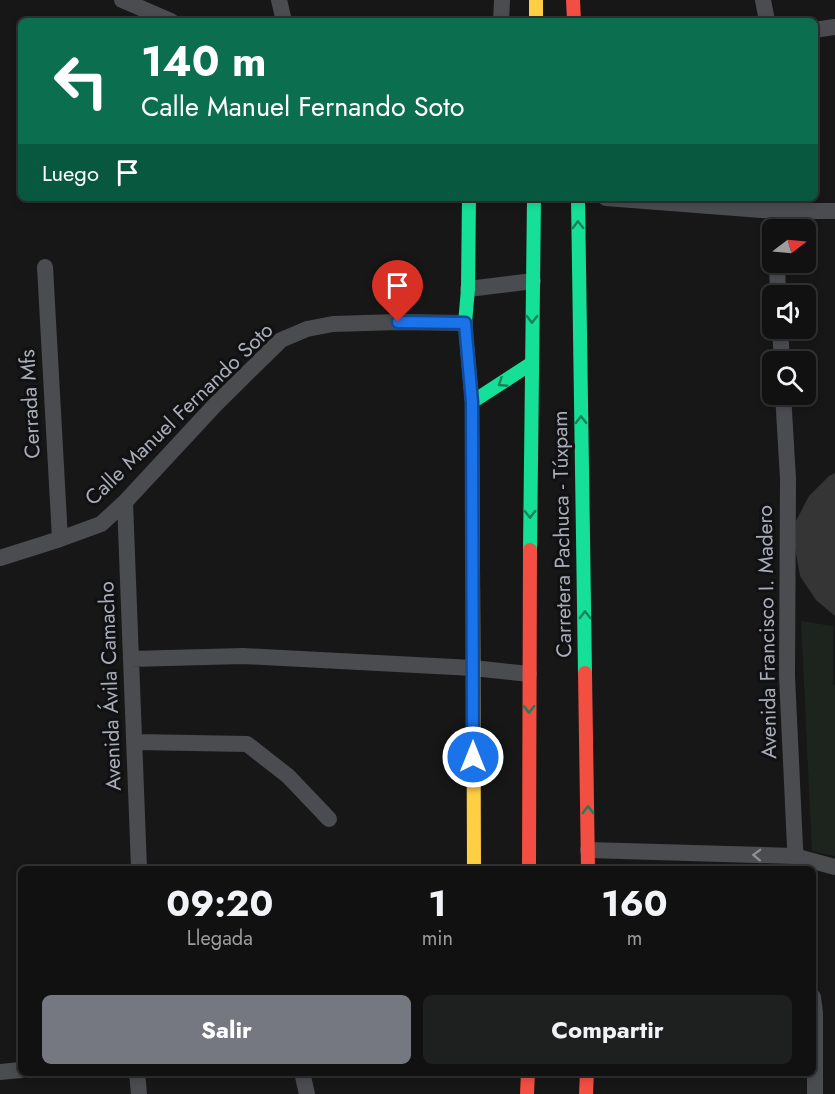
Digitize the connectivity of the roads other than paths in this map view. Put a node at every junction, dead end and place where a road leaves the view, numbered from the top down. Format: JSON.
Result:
{"nodes":[{"id":1,"x":122,"y":0,"type":"edge"},
{"id":2,"x":279,"y":0,"type":"edge"},
{"id":3,"x":502,"y":0,"type":"edge"},
{"id":4,"x":536,"y":0,"type":"edge"},
{"id":5,"x":573,"y":0,"type":"edge"},
{"id":6,"x":764,"y":0,"type":"edge"},
{"id":7,"x":164,"y":18,"type":"edge"},
{"id":8,"x":283,"y":18,"type":"edge"},
{"id":9,"x":501,"y":18,"type":"edge"},
{"id":10,"x":536,"y":18,"type":"edge"},
{"id":11,"x":574,"y":18,"type":"edge"},
{"id":12,"x":767,"y":18,"type":"edge"},
{"id":13,"x":835,"y":27,"type":"edge"},
{"id":14,"x":818,"y":29,"type":"edge"},
{"id":15,"x":469,"y":201,"type":"edge"},
{"id":16,"x":534,"y":201,"type":"edge"},
{"id":17,"x":578,"y":201,"type":"edge"},
{"id":18,"x":678,"y":201,"type":"edge"},
{"id":19,"x":774,"y":205,"type":"edge"},
{"id":20,"x":835,"y":212,"type":"edge"},
{"id":21,"x":45,"y":267,"type":"dead end"},
{"id":22,"x":533,"y":281,"type":"junction"},
{"id":23,"x":468,"y":288,"type":"junction"},
{"id":24,"x":465,"y":323,"type":"junction"},
{"id":25,"x":532,"y":363,"type":"junction"},
{"id":26,"x":472,"y":402,"type":"junction"},
{"id":27,"x":784,"y":405,"type":"edge"},
{"id":28,"x":125,"y":502,"type":"junction"},
{"id":29,"x":60,"y":539,"type":"junction"},
{"id":30,"x":0,"y":558,"type":"edge"},
{"id":31,"x":131,"y":659,"type":"junction"},
{"id":32,"x":473,"y":668,"type":"junction"},
{"id":33,"x":529,"y":674,"type":"junction"},
{"id":34,"x":136,"y":742,"type":"junction"},
{"id":35,"x":329,"y":819,"type":"dead end"},
{"id":36,"x":588,"y":850,"type":"junction"},
{"id":37,"x":795,"y":862,"type":"edge"},
{"id":38,"x":139,"y":866,"type":"edge"},
{"id":39,"x":474,"y":866,"type":"edge"},
{"id":40,"x":529,"y":866,"type":"edge"},
{"id":41,"x":588,"y":866,"type":"edge"},
{"id":42,"x":835,"y":867,"type":"edge"},
{"id":43,"x":18,"y":1070,"type":"edge"},
{"id":44,"x":0,"y":1072,"type":"edge"},
{"id":45,"x":137,"y":1076,"type":"edge"},
{"id":46,"x":303,"y":1076,"type":"edge"},
{"id":47,"x":528,"y":1076,"type":"edge"},
{"id":48,"x":587,"y":1076,"type":"edge"},
{"id":49,"x":815,"y":1076,"type":"edge"},
{"id":50,"x":139,"y":1094,"type":"edge"},
{"id":51,"x":307,"y":1094,"type":"edge"},
{"id":52,"x":527,"y":1094,"type":"edge"},
{"id":53,"x":586,"y":1094,"type":"edge"},
{"id":54,"x":815,"y":1094,"type":"edge"}],
"edges":[{"from":1,"to":7,"type":"street"},
{"from":2,"to":8,"type":"street"},
{"from":3,"to":9,"type":"street"},
{"from":4,"to":10,"type":"main road"},
{"from":5,"to":11,"type":"main road"},
{"from":6,"to":12,"type":"street"},
{"from":13,"to":14,"type":"street"},
{"from":15,"to":23,"type":"main road"},
{"from":16,"to":22,"type":"main road","name":"Carretera Pachuca - Túxpam"},
{"from":36,"to":17,"type":"main road","name":"Carretera Pachuca - Túxpam","one_way":true},
{"from":18,"to":19,"type":"street"},
{"from":19,"to":20,"type":"street"},
{"from":21,"to":29,"type":"street","name":"Cerrada Mfs"},
{"from":22,"to":23,"type":"street"},
{"from":22,"to":25,"type":"main road","name":"Carretera Pachuca - Túxpam","one_way":true},
{"from":23,"to":24,"type":"main road"},
{"from":24,"to":26,"type":"main road"},
{"from":24,"to":28,"type":"street","name":"Calle Manuel Fernando Soto"},
{"from":25,"to":26,"type":"main road","one_way":true},
{"from":25,"to":33,"type":"main road","name":"Carretera Pachuca - Túxpam","one_way":true},
{"from":26,"to":32,"type":"main road"},
{"from":27,"to":37,"type":"street","name":"Avenida Francisco I. Madero"},
{"from":28,"to":29,"type":"street","name":"Calle Manuel Fernando Soto"},
{"from":28,"to":31,"type":"street","name":"Avenida Ávila Camacho"},
{"from":29,"to":30,"type":"street","name":"Calle Manuel Fernando Soto"},
{"from":31,"to":32,"type":"street"},
{"from":31,"to":34,"type":"street","name":"Avenida Ávila Camacho"},
{"from":32,"to":33,"type":"street"},
{"from":32,"to":39,"type":"main road"},
{"from":33,"to":40,"type":"main road","name":"Carretera Pachuca - Túxpam","one_way":true},
{"from":34,"to":35,"type":"street"},
{"from":34,"to":38,"type":"street","name":"Avenida Ávila Camacho"},
{"from":37,"to":36,"type":"street","one_way":true},
{"from":36,"to":41,"type":"main road","name":"Carretera Pachuca - Túxpam"},
{"from":37,"to":42,"type":"street"},
{"from":43,"to":44,"type":"street"},
{"from":45,"to":50,"type":"street"},
{"from":46,"to":51,"type":"street"},
{"from":47,"to":52,"type":"main road"},
{"from":48,"to":53,"type":"main road"},
{"from":49,"to":54,"type":"street"}]}
